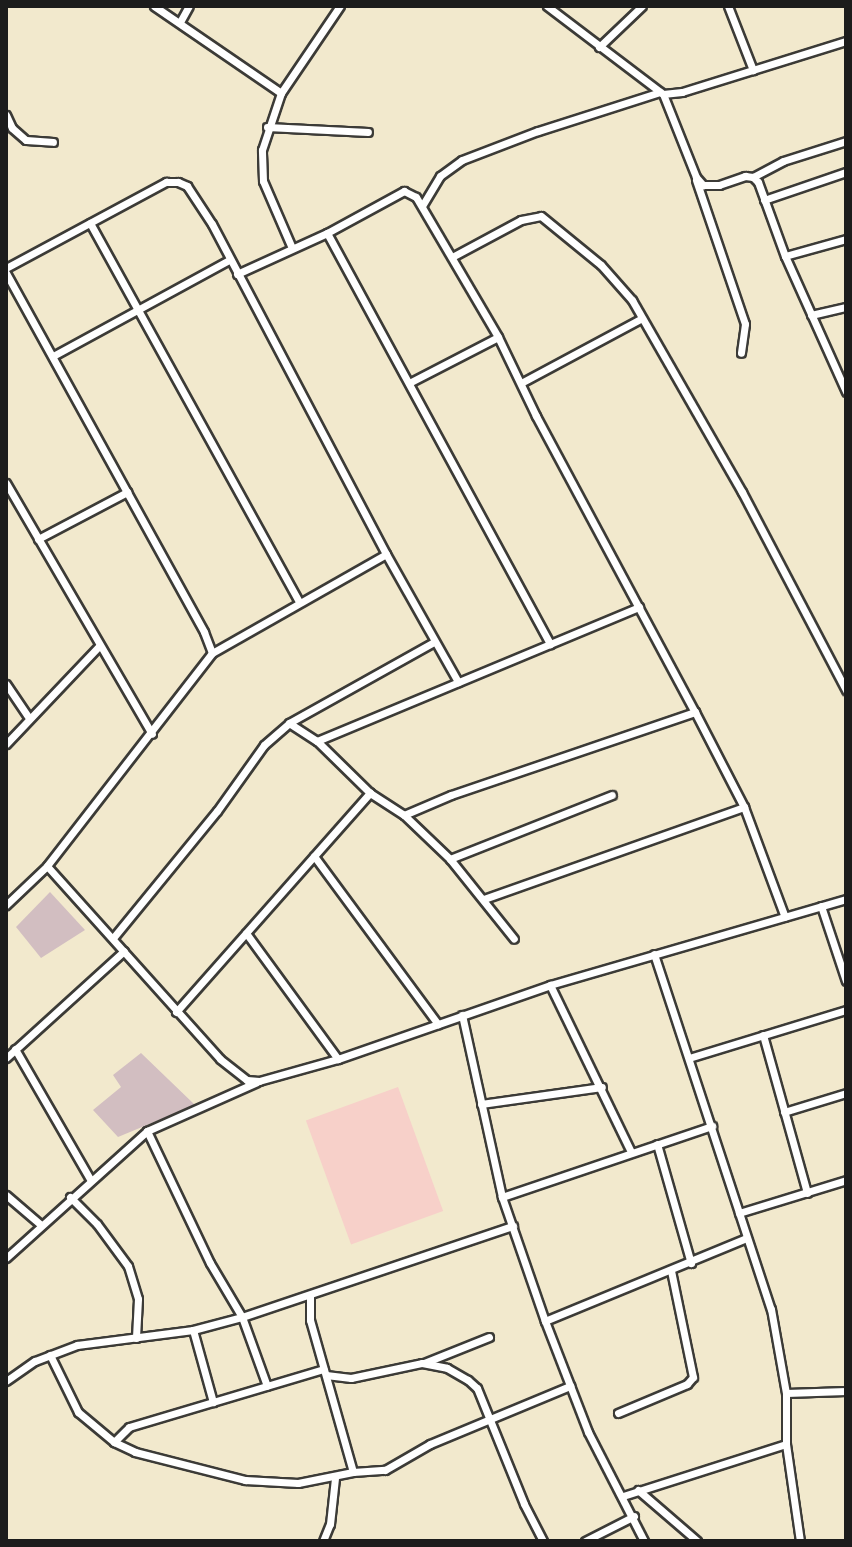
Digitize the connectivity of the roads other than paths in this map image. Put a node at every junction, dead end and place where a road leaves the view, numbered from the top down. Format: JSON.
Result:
{"nodes":[{"id":1,"x":154,"y":6,"type":"edge"},
{"id":2,"x":189,"y":6,"type":"edge"},
{"id":3,"x":340,"y":6,"type":"edge"},
{"id":4,"x":547,"y":6,"type":"edge"},
{"id":5,"x":642,"y":6,"type":"edge"},
{"id":6,"x":728,"y":6,"type":"edge"},
{"id":7,"x":180,"y":22,"type":"junction"},
{"id":8,"x":846,"y":41,"type":"edge"},
{"id":9,"x":599,"y":47,"type":"junction"},
{"id":10,"x":753,"y":70,"type":"junction"},
{"id":11,"x":281,"y":93,"type":"junction"},
{"id":12,"x":661,"y":93,"type":"junction"},
{"id":13,"x":6,"y":115,"type":"edge"},
{"id":14,"x":267,"y":127,"type":"junction"},
{"id":15,"x":368,"y":132,"type":"dead end"},
{"id":16,"x":846,"y":141,"type":"edge"},
{"id":17,"x":53,"y":142,"type":"dead end"},
{"id":18,"x":846,"y":172,"type":"edge"},
{"id":19,"x":696,"y":177,"type":"junction"},
{"id":20,"x":753,"y":177,"type":"junction"},
{"id":21,"x":764,"y":200,"type":"junction"},
{"id":22,"x":422,"y":206,"type":"junction"},
{"id":23,"x":90,"y":223,"type":"junction"},
{"id":24,"x":327,"y":233,"type":"junction"},
{"id":25,"x":846,"y":239,"type":"edge"},
{"id":26,"x":292,"y":248,"type":"junction"},
{"id":27,"x":785,"y":256,"type":"junction"},
{"id":28,"x":452,"y":257,"type":"junction"},
{"id":29,"x":229,"y":260,"type":"junction"},
{"id":30,"x":6,"y":270,"type":"edge"},
{"id":31,"x":237,"y":274,"type":"junction"},
{"id":32,"x":846,"y":307,"type":"edge"},
{"id":33,"x":138,"y":308,"type":"junction"},
{"id":34,"x":811,"y":315,"type":"junction"},
{"id":35,"x":642,"y":318,"type":"junction"},
{"id":36,"x":498,"y":337,"type":"junction"},
{"id":37,"x":741,"y":353,"type":"dead end"},
{"id":38,"x":53,"y":356,"type":"junction"},
{"id":39,"x":842,"y":376,"type":"edge"},
{"id":40,"x":409,"y":383,"type":"junction"},
{"id":41,"x":521,"y":383,"type":"junction"},
{"id":42,"x":846,"y":392,"type":"edge"},
{"id":43,"x":6,"y":483,"type":"edge"},
{"id":44,"x":127,"y":492,"type":"junction"},
{"id":45,"x":38,"y":539,"type":"junction"},
{"id":46,"x":386,"y":554,"type":"junction"},
{"id":47,"x":299,"y":602,"type":"junction"},
{"id":48,"x":639,"y":607,"type":"junction"},
{"id":49,"x":434,"y":642,"type":"junction"},
{"id":50,"x":550,"y":644,"type":"junction"},
{"id":51,"x":99,"y":646,"type":"junction"},
{"id":52,"x":212,"y":653,"type":"junction"},
{"id":53,"x":458,"y":682,"type":"junction"},
{"id":54,"x":6,"y":684,"type":"edge"},
{"id":55,"x":846,"y":690,"type":"edge"},
{"id":56,"x":695,"y":712,"type":"junction"},
{"id":57,"x":29,"y":718,"type":"junction"},
{"id":58,"x":289,"y":723,"type":"junction"},
{"id":59,"x":152,"y":734,"type":"junction"},
{"id":60,"x":317,"y":741,"type":"junction"},
{"id":61,"x":6,"y":744,"type":"edge"},
{"id":62,"x":370,"y":793,"type":"junction"},
{"id":63,"x":612,"y":795,"type":"dead end"},
{"id":64,"x":744,"y":807,"type":"junction"},
{"id":65,"x":404,"y":815,"type":"junction"},
{"id":66,"x":314,"y":856,"type":"junction"},
{"id":67,"x":450,"y":859,"type":"junction"},
{"id":68,"x":47,"y":866,"type":"junction"},
{"id":69,"x":484,"y":899,"type":"junction"},
{"id":70,"x":846,"y":899,"type":"edge"},
{"id":71,"x":6,"y":905,"type":"edge"},
{"id":72,"x":821,"y":906,"type":"junction"},
{"id":73,"x":785,"y":917,"type":"junction"},
{"id":74,"x":246,"y":933,"type":"junction"},
{"id":75,"x":113,"y":938,"type":"junction"},
{"id":76,"x":514,"y":939,"type":"dead end"},
{"id":77,"x":124,"y":951,"type":"junction"},
{"id":78,"x":654,"y":954,"type":"junction"},
{"id":79,"x":846,"y":981,"type":"edge"},
{"id":80,"x":550,"y":985,"type":"junction"},
{"id":81,"x":846,"y":1010,"type":"edge"},
{"id":82,"x":176,"y":1012,"type":"junction"},
{"id":83,"x":462,"y":1015,"type":"junction"},
{"id":84,"x":438,"y":1024,"type":"junction"},
{"id":85,"x":763,"y":1035,"type":"junction"},
{"id":86,"x":15,"y":1049,"type":"junction"},
{"id":87,"x":6,"y":1058,"type":"edge"},
{"id":88,"x":689,"y":1058,"type":"junction"},
{"id":89,"x":338,"y":1059,"type":"junction"},
{"id":90,"x":259,"y":1081,"type":"junction"},
{"id":91,"x":602,"y":1087,"type":"junction"},
{"id":92,"x":846,"y":1093,"type":"edge"},
{"id":93,"x":481,"y":1104,"type":"junction"},
{"id":94,"x":784,"y":1112,"type":"junction"},
{"id":95,"x":712,"y":1126,"type":"junction"},
{"id":96,"x":147,"y":1131,"type":"junction"},
{"id":97,"x":657,"y":1144,"type":"junction"},
{"id":98,"x":631,"y":1152,"type":"junction"},
{"id":99,"x":90,"y":1179,"type":"junction"},
{"id":100,"x":846,"y":1180,"type":"edge"},
{"id":101,"x":807,"y":1193,"type":"junction"},
{"id":102,"x":6,"y":1195,"type":"edge"},
{"id":103,"x":70,"y":1197,"type":"junction"},
{"id":104,"x":502,"y":1197,"type":"junction"},
{"id":105,"x":739,"y":1213,"type":"junction"},
{"id":106,"x":41,"y":1225,"type":"junction"},
{"id":107,"x":513,"y":1226,"type":"junction"},
{"id":108,"x":746,"y":1238,"type":"junction"},
{"id":109,"x":6,"y":1258,"type":"edge"},
{"id":110,"x":691,"y":1263,"type":"junction"},
{"id":111,"x":671,"y":1271,"type":"junction"},
{"id":112,"x":310,"y":1295,"type":"junction"},
{"id":113,"x":242,"y":1317,"type":"junction"},
{"id":114,"x":545,"y":1321,"type":"junction"},
{"id":115,"x":193,"y":1330,"type":"junction"},
{"id":116,"x":489,"y":1337,"type":"dead end"},
{"id":117,"x":136,"y":1338,"type":"junction"},
{"id":118,"x":50,"y":1355,"type":"junction"},
{"id":119,"x":422,"y":1363,"type":"junction"},
{"id":120,"x":325,"y":1372,"type":"junction"},
{"id":121,"x":6,"y":1381,"type":"edge"},
{"id":122,"x":267,"y":1386,"type":"junction"},
{"id":123,"x":570,"y":1386,"type":"junction"},
{"id":124,"x":846,"y":1391,"type":"edge"},
{"id":125,"x":786,"y":1393,"type":"junction"},
{"id":126,"x":213,"y":1402,"type":"junction"},
{"id":127,"x":618,"y":1413,"type":"dead end"},
{"id":128,"x":489,"y":1420,"type":"junction"},
{"id":129,"x":114,"y":1442,"type":"junction"},
{"id":130,"x":786,"y":1444,"type":"junction"},
{"id":131,"x":353,"y":1472,"type":"junction"},
{"id":132,"x":335,"y":1478,"type":"junction"},
{"id":133,"x":638,"y":1490,"type":"junction"},
{"id":134,"x":623,"y":1496,"type":"junction"},
{"id":135,"x":634,"y":1516,"type":"junction"},
{"id":136,"x":323,"y":1541,"type":"edge"},
{"id":137,"x":543,"y":1541,"type":"edge"},
{"id":138,"x":585,"y":1541,"type":"edge"},
{"id":139,"x":644,"y":1541,"type":"edge"},
{"id":140,"x":697,"y":1541,"type":"edge"},
{"id":141,"x":800,"y":1541,"type":"edge"}],
"edges":[{"from":1,"to":7,"type":"street"},
{"from":2,"to":7,"type":"street"},
{"from":3,"to":11,"type":"street"},
{"from":4,"to":9,"type":"street"},
{"from":5,"to":9,"type":"street"},
{"from":6,"to":10,"type":"street"},
{"from":7,"to":11,"type":"street"},
{"from":8,"to":10,"type":"street"},
{"from":9,"to":12,"type":"street"},
{"from":10,"to":12,"type":"street"},
{"from":11,"to":14,"type":"street"},
{"from":12,"to":19,"type":"street"},
{"from":12,"to":22,"type":"street"},
{"from":13,"to":17,"type":"street"},
{"from":14,"to":15,"type":"street"},
{"from":14,"to":26,"type":"street"},
{"from":16,"to":20,"type":"street"},
{"from":18,"to":21,"type":"street"},
{"from":19,"to":20,"type":"street"},
{"from":19,"to":37,"type":"street"},
{"from":20,"to":21,"type":"street"},
{"from":21,"to":27,"type":"street"},
{"from":22,"to":24,"type":"street"},
{"from":22,"to":28,"type":"street"},
{"from":23,"to":29,"type":"street"},
{"from":23,"to":30,"type":"street"},
{"from":23,"to":33,"type":"street"},
{"from":24,"to":26,"type":"street"},
{"from":24,"to":40,"type":"street"},
{"from":25,"to":27,"type":"street"},
{"from":26,"to":31,"type":"street"},
{"from":27,"to":34,"type":"street"},
{"from":28,"to":35,"type":"street"},
{"from":28,"to":36,"type":"street"},
{"from":29,"to":31,"type":"street"},
{"from":29,"to":33,"type":"street"},
{"from":30,"to":38,"type":"street"},
{"from":31,"to":46,"type":"street"},
{"from":32,"to":34,"type":"street"},
{"from":33,"to":38,"type":"street"},
{"from":33,"to":47,"type":"street"},
{"from":34,"to":39,"type":"street"},
{"from":35,"to":41,"type":"street"},
{"from":35,"to":55,"type":"street"},
{"from":36,"to":40,"type":"street"},
{"from":36,"to":41,"type":"street"},
{"from":38,"to":44,"type":"street"},
{"from":39,"to":42,"type":"street"},
{"from":40,"to":50,"type":"street"},
{"from":41,"to":48,"type":"street"},
{"from":43,"to":45,"type":"street"},
{"from":44,"to":45,"type":"street"},
{"from":44,"to":52,"type":"street"},
{"from":45,"to":51,"type":"street"},
{"from":46,"to":47,"type":"street"},
{"from":46,"to":49,"type":"street"},
{"from":47,"to":52,"type":"street"},
{"from":48,"to":50,"type":"street"},
{"from":48,"to":56,"type":"street"},
{"from":49,"to":53,"type":"street"},
{"from":49,"to":58,"type":"street"},
{"from":50,"to":53,"type":"street"},
{"from":51,"to":57,"type":"street"},
{"from":51,"to":59,"type":"street"},
{"from":52,"to":59,"type":"street"},
{"from":53,"to":60,"type":"street"},
{"from":54,"to":57,"type":"street"},
{"from":56,"to":64,"type":"street"},
{"from":56,"to":65,"type":"street"},
{"from":57,"to":61,"type":"street"},
{"from":58,"to":60,"type":"street"},
{"from":58,"to":75,"type":"street"},
{"from":59,"to":68,"type":"street"},
{"from":60,"to":62,"type":"street"},
{"from":62,"to":65,"type":"street"},
{"from":62,"to":66,"type":"street"},
{"from":63,"to":67,"type":"street"},
{"from":64,"to":69,"type":"street"},
{"from":64,"to":73,"type":"street"},
{"from":65,"to":67,"type":"street"},
{"from":66,"to":74,"type":"street"},
{"from":66,"to":84,"type":"street"},
{"from":67,"to":69,"type":"street"},
{"from":68,"to":71,"type":"street"},
{"from":68,"to":75,"type":"street"},
{"from":69,"to":76,"type":"street"},
{"from":70,"to":72,"type":"street"},
{"from":72,"to":73,"type":"street"},
{"from":72,"to":79,"type":"street"},
{"from":73,"to":78,"type":"street"},
{"from":74,"to":82,"type":"street"},
{"from":74,"to":89,"type":"street"},
{"from":75,"to":77,"type":"street"},
{"from":77,"to":82,"type":"street"},
{"from":77,"to":86,"type":"street"},
{"from":78,"to":80,"type":"street"},
{"from":78,"to":88,"type":"street"},
{"from":80,"to":83,"type":"street"},
{"from":80,"to":91,"type":"street"},
{"from":81,"to":85,"type":"street"},
{"from":82,"to":90,"type":"street"},
{"from":83,"to":84,"type":"street"},
{"from":83,"to":93,"type":"street"},
{"from":84,"to":89,"type":"street"},
{"from":85,"to":88,"type":"street"},
{"from":85,"to":94,"type":"street"},
{"from":86,"to":87,"type":"street"},
{"from":86,"to":99,"type":"street"},
{"from":88,"to":95,"type":"street"},
{"from":89,"to":90,"type":"street"},
{"from":90,"to":96,"type":"street"},
{"from":91,"to":93,"type":"street"},
{"from":91,"to":98,"type":"street"},
{"from":92,"to":94,"type":"street"},
{"from":93,"to":104,"type":"street"},
{"from":94,"to":101,"type":"street"},
{"from":95,"to":97,"type":"street"},
{"from":95,"to":105,"type":"street"},
{"from":96,"to":99,"type":"street"},
{"from":96,"to":113,"type":"street"},
{"from":97,"to":98,"type":"street"},
{"from":97,"to":110,"type":"street"},
{"from":98,"to":104,"type":"street"},
{"from":99,"to":103,"type":"street"},
{"from":100,"to":101,"type":"street"},
{"from":101,"to":105,"type":"street"},
{"from":102,"to":106,"type":"street"},
{"from":103,"to":106,"type":"street"},
{"from":103,"to":117,"type":"street"},
{"from":104,"to":107,"type":"street"},
{"from":105,"to":108,"type":"street"},
{"from":106,"to":109,"type":"street"},
{"from":107,"to":112,"type":"street"},
{"from":107,"to":114,"type":"street"},
{"from":108,"to":110,"type":"street"},
{"from":108,"to":125,"type":"street"},
{"from":110,"to":111,"type":"street"},
{"from":111,"to":114,"type":"street"},
{"from":111,"to":127,"type":"street"},
{"from":112,"to":113,"type":"street"},
{"from":112,"to":120,"type":"street"},
{"from":113,"to":115,"type":"street"},
{"from":113,"to":122,"type":"street"},
{"from":114,"to":123,"type":"street"},
{"from":115,"to":117,"type":"street"},
{"from":115,"to":126,"type":"street"},
{"from":116,"to":119,"type":"street"},
{"from":117,"to":118,"type":"street"},
{"from":118,"to":121,"type":"street"},
{"from":118,"to":129,"type":"street"},
{"from":119,"to":120,"type":"street"},
{"from":119,"to":128,"type":"street"},
{"from":120,"to":122,"type":"street"},
{"from":120,"to":131,"type":"street"},
{"from":122,"to":126,"type":"street"},
{"from":123,"to":128,"type":"street"},
{"from":123,"to":134,"type":"street"},
{"from":124,"to":125,"type":"street"},
{"from":125,"to":130,"type":"street"},
{"from":126,"to":129,"type":"street"},
{"from":128,"to":131,"type":"street"},
{"from":128,"to":137,"type":"street"},
{"from":129,"to":132,"type":"street"},
{"from":130,"to":133,"type":"street"},
{"from":130,"to":141,"type":"street"},
{"from":131,"to":132,"type":"street"},
{"from":132,"to":136,"type":"street"},
{"from":133,"to":134,"type":"street"},
{"from":133,"to":140,"type":"street"},
{"from":134,"to":135,"type":"street"},
{"from":135,"to":138,"type":"street"},
{"from":135,"to":139,"type":"street"}]}
